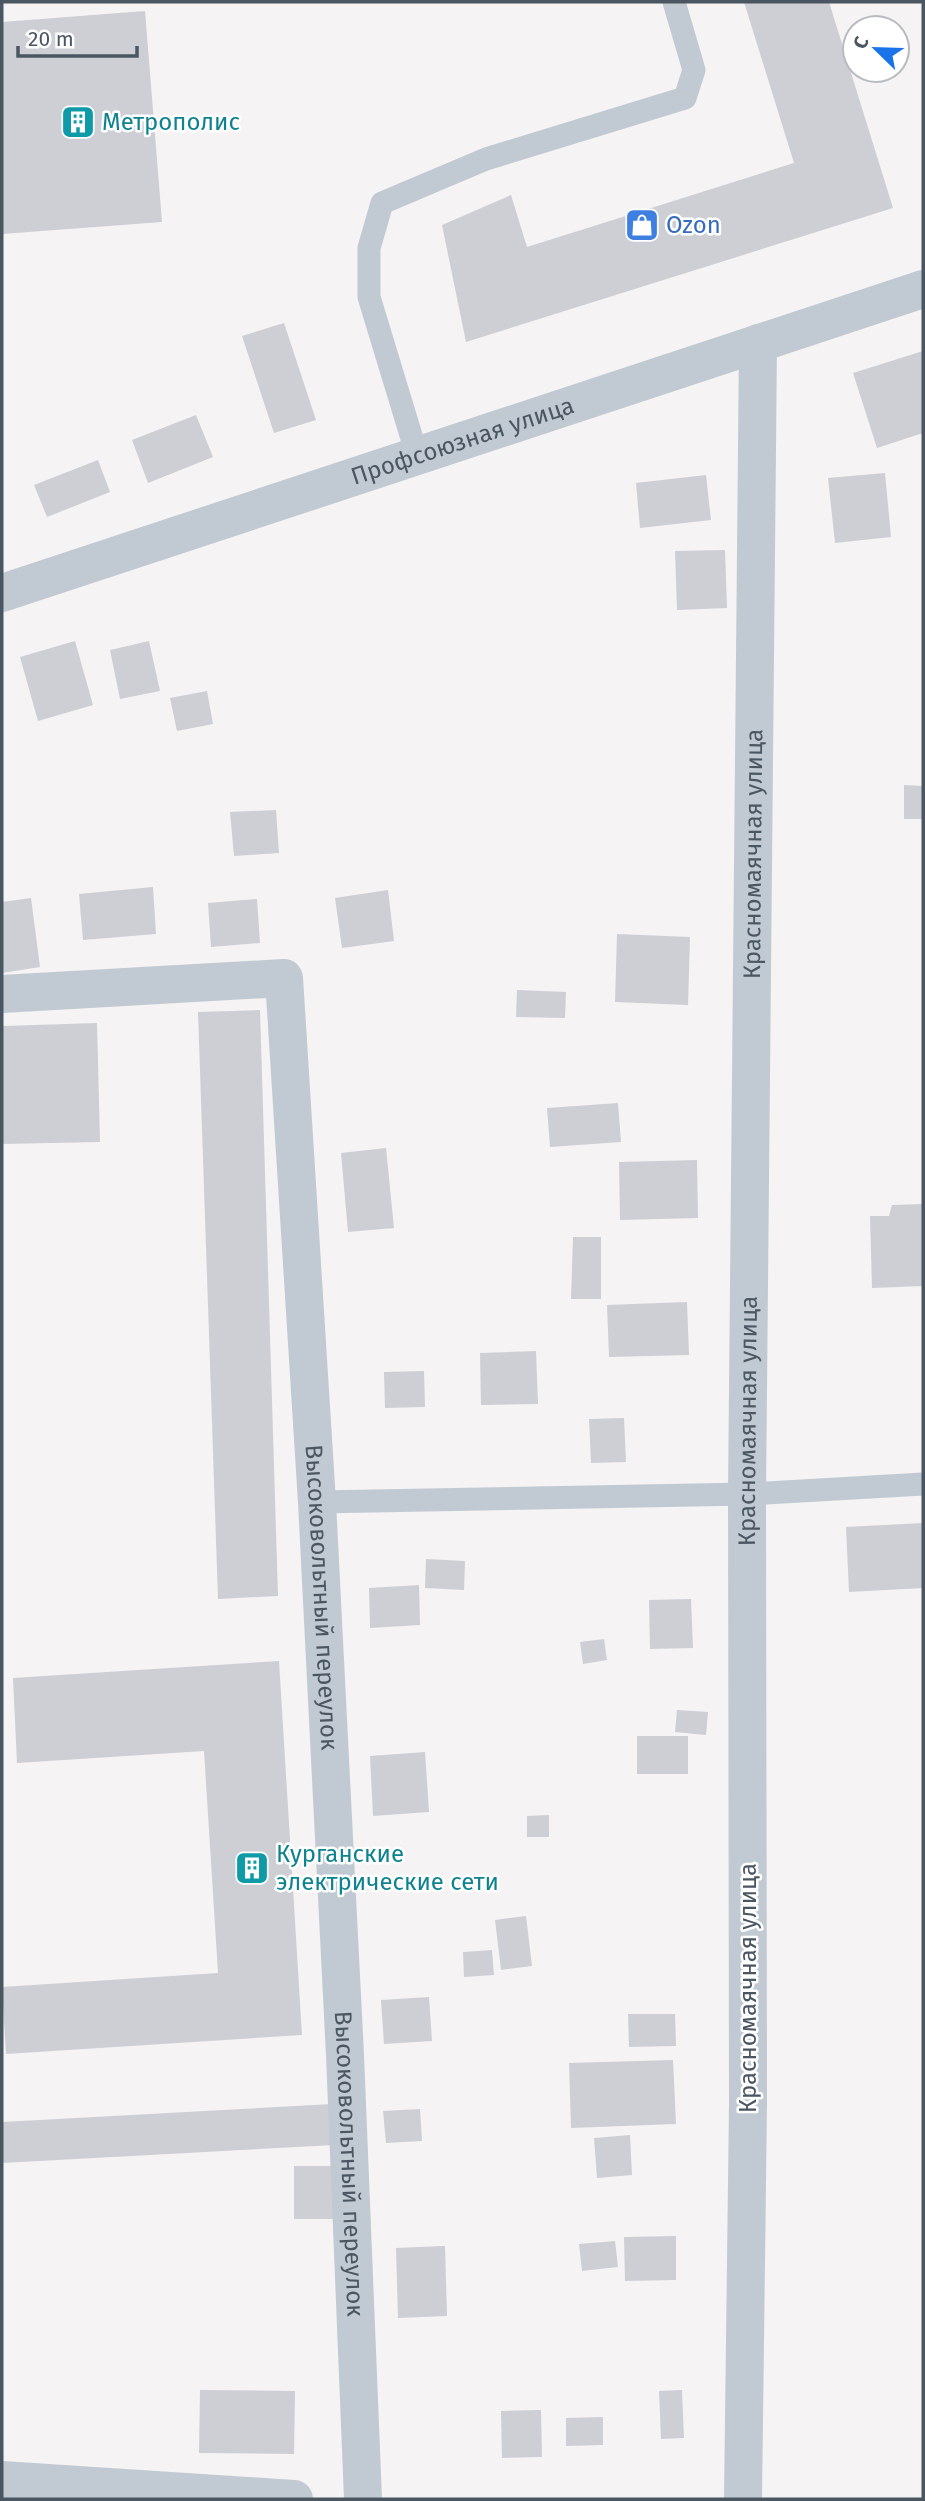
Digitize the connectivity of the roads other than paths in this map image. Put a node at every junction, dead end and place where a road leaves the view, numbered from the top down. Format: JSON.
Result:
{"nodes":[{"id":1,"x":674,"y":2,"type":"edge"},
{"id":2,"x":923,"y":289,"type":"edge"},
{"id":3,"x":758,"y":343,"type":"junction"},
{"id":4,"x":417,"y":455,"type":"junction"},
{"id":5,"x":2,"y":593,"type":"edge"},
{"id":6,"x":2,"y":994,"type":"edge"},
{"id":7,"x":923,"y":1484,"type":"edge"},
{"id":8,"x":747,"y":1494,"type":"junction"},
{"id":9,"x":317,"y":1502,"type":"junction"},
{"id":10,"x":2,"y":2480,"type":"edge"},
{"id":11,"x":269,"y":2498,"type":"edge"},
{"id":12,"x":363,"y":2499,"type":"edge"},
{"id":13,"x":743,"y":2499,"type":"edge"}],
"edges":[{"from":1,"to":4,"type":"lane"},
{"from":2,"to":3,"type":"street","name":"Профсоюзная улица"},
{"from":3,"to":4,"type":"street","name":"Профсоюзная улица"},
{"from":3,"to":8,"type":"street","name":"Красномаячная улица"},
{"from":4,"to":5,"type":"street","name":"Профсоюзная улица"},
{"from":6,"to":9,"type":"street","name":"Высоковольтный переулок"},
{"from":7,"to":8,"type":"lane"},
{"from":8,"to":9,"type":"lane"},
{"from":8,"to":13,"type":"street","name":"Красномаячная улица"},
{"from":9,"to":12,"type":"street","name":"Высоковольтный переулок"},
{"from":10,"to":11,"type":"street"}]}
